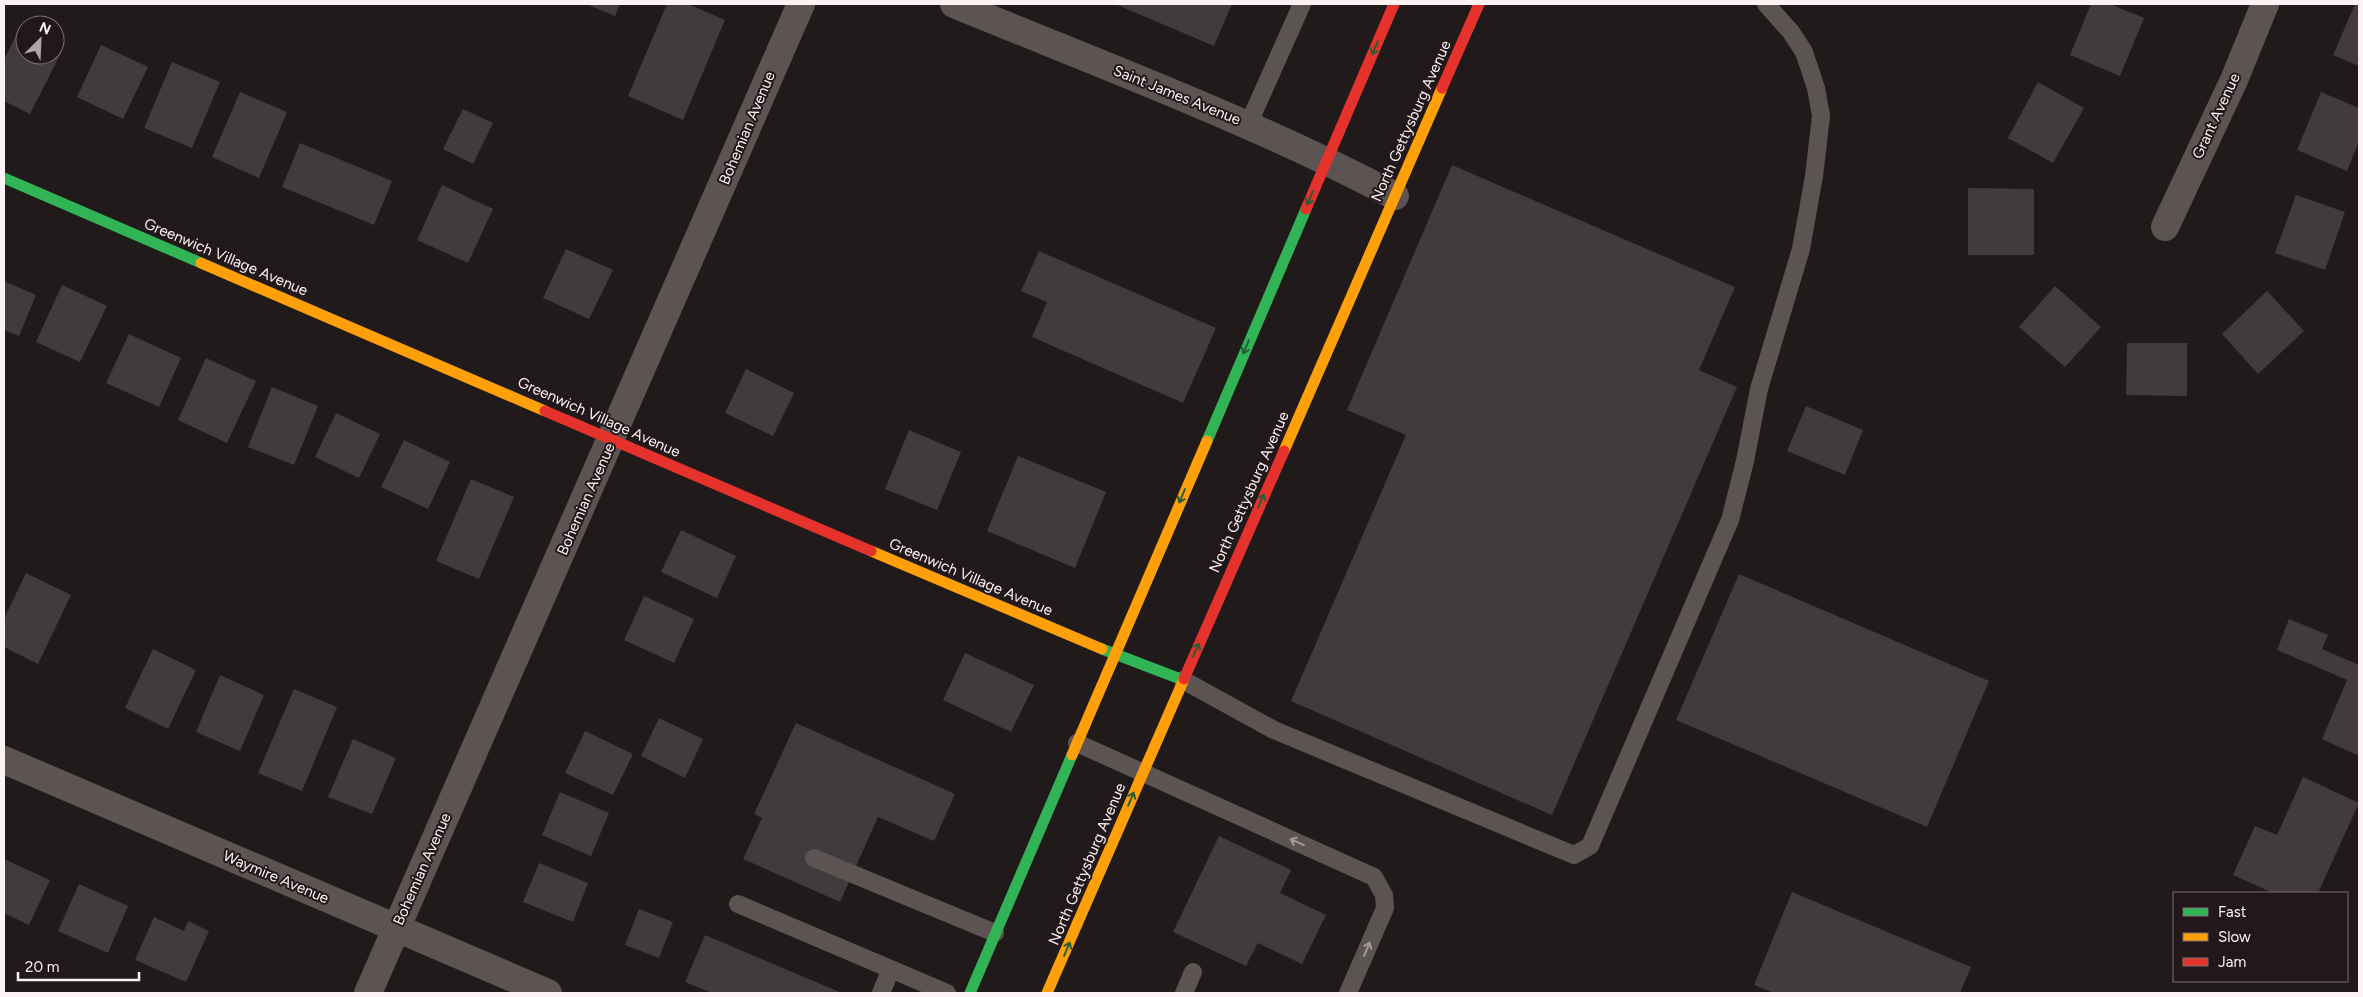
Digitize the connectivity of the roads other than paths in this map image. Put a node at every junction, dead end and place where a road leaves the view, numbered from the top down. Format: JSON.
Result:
{"nodes":[{"id":1,"x":801,"y":4,"type":"edge"},
{"id":2,"x":954,"y":4,"type":"edge"},
{"id":3,"x":1302,"y":4,"type":"edge"},
{"id":4,"x":1394,"y":4,"type":"edge"},
{"id":5,"x":1479,"y":4,"type":"edge"},
{"id":6,"x":1766,"y":4,"type":"edge"},
{"id":7,"x":2265,"y":4,"type":"edge"},
{"id":8,"x":1248,"y":125,"type":"junction"},
{"id":9,"x":1326,"y":160,"type":"junction"},
{"id":10,"x":4,"y":178,"type":"edge"},
{"id":11,"x":1395,"y":196,"type":"junction"},
{"id":12,"x":2164,"y":227,"type":"dead end"},
{"id":13,"x":612,"y":438,"type":"junction"},
{"id":14,"x":1114,"y":654,"type":"junction"},
{"id":15,"x":1183,"y":680,"type":"junction"},
{"id":16,"x":1077,"y":743,"type":"junction"},
{"id":17,"x":4,"y":760,"type":"edge"},
{"id":18,"x":1143,"y":772,"type":"junction"},
{"id":19,"x":814,"y":858,"type":"dead end"},
{"id":20,"x":738,"y":904,"type":"dead end"},
{"id":21,"x":396,"y":928,"type":"junction"},
{"id":22,"x":996,"y":934,"type":"junction"},
{"id":23,"x":891,"y":969,"type":"junction"},
{"id":24,"x":1193,"y":972,"type":"dead end"},
{"id":25,"x":368,"y":993,"type":"edge"},
{"id":26,"x":548,"y":993,"type":"edge"},
{"id":27,"x":881,"y":993,"type":"edge"},
{"id":28,"x":948,"y":993,"type":"edge"},
{"id":29,"x":970,"y":993,"type":"edge"},
{"id":30,"x":1047,"y":993,"type":"edge"},
{"id":31,"x":1184,"y":993,"type":"edge"},
{"id":32,"x":1348,"y":993,"type":"edge"}],
"edges":[{"from":1,"to":13,"type":"street","name":"Bohemian Avenue"},
{"from":2,"to":8,"type":"street","name":"Saint James Avenue"},
{"from":3,"to":8,"type":"lane"},
{"from":4,"to":9,"type":"main road","one_way":true},
{"from":5,"to":11,"type":"main road","name":"North Gettysburg Avenue"},
{"from":6,"to":15,"type":"lane"},
{"from":7,"to":12,"type":"street","name":"Grant Avenue"},
{"from":8,"to":9,"type":"street","name":"Saint James Avenue"},
{"from":9,"to":11,"type":"street","name":"Saint James Avenue"},
{"from":9,"to":14,"type":"main road","one_way":true},
{"from":10,"to":13,"type":"main road","name":"Greenwich Village Avenue"},
{"from":15,"to":11,"type":"main road","name":"North Gettysburg Avenue","one_way":true},
{"from":13,"to":14,"type":"main road","name":"Greenwich Village Avenue"},
{"from":13,"to":21,"type":"street","name":"Bohemian Avenue"},
{"from":14,"to":15,"type":"main road","name":"Greenwich Village Avenue"},
{"from":14,"to":16,"type":"main road"},
{"from":15,"to":18,"type":"main road","name":"North Gettysburg Avenue"},
{"from":16,"to":18,"type":"lane"},
{"from":16,"to":22,"type":"main road"},
{"from":17,"to":21,"type":"street","name":"Waymire Avenue"},
{"from":30,"to":18,"type":"main road","name":"North Gettysburg Avenue","one_way":true},
{"from":32,"to":18,"type":"lane","one_way":true},
{"from":19,"to":22,"type":"lane"},
{"from":20,"to":23,"type":"lane"},
{"from":21,"to":25,"type":"street","name":"Bohemian Avenue"},
{"from":21,"to":26,"type":"street","name":"Waymire Avenue"},
{"from":22,"to":29,"type":"main road"},
{"from":23,"to":27,"type":"lane"},
{"from":23,"to":28,"type":"lane"},
{"from":24,"to":31,"type":"lane"}]}
